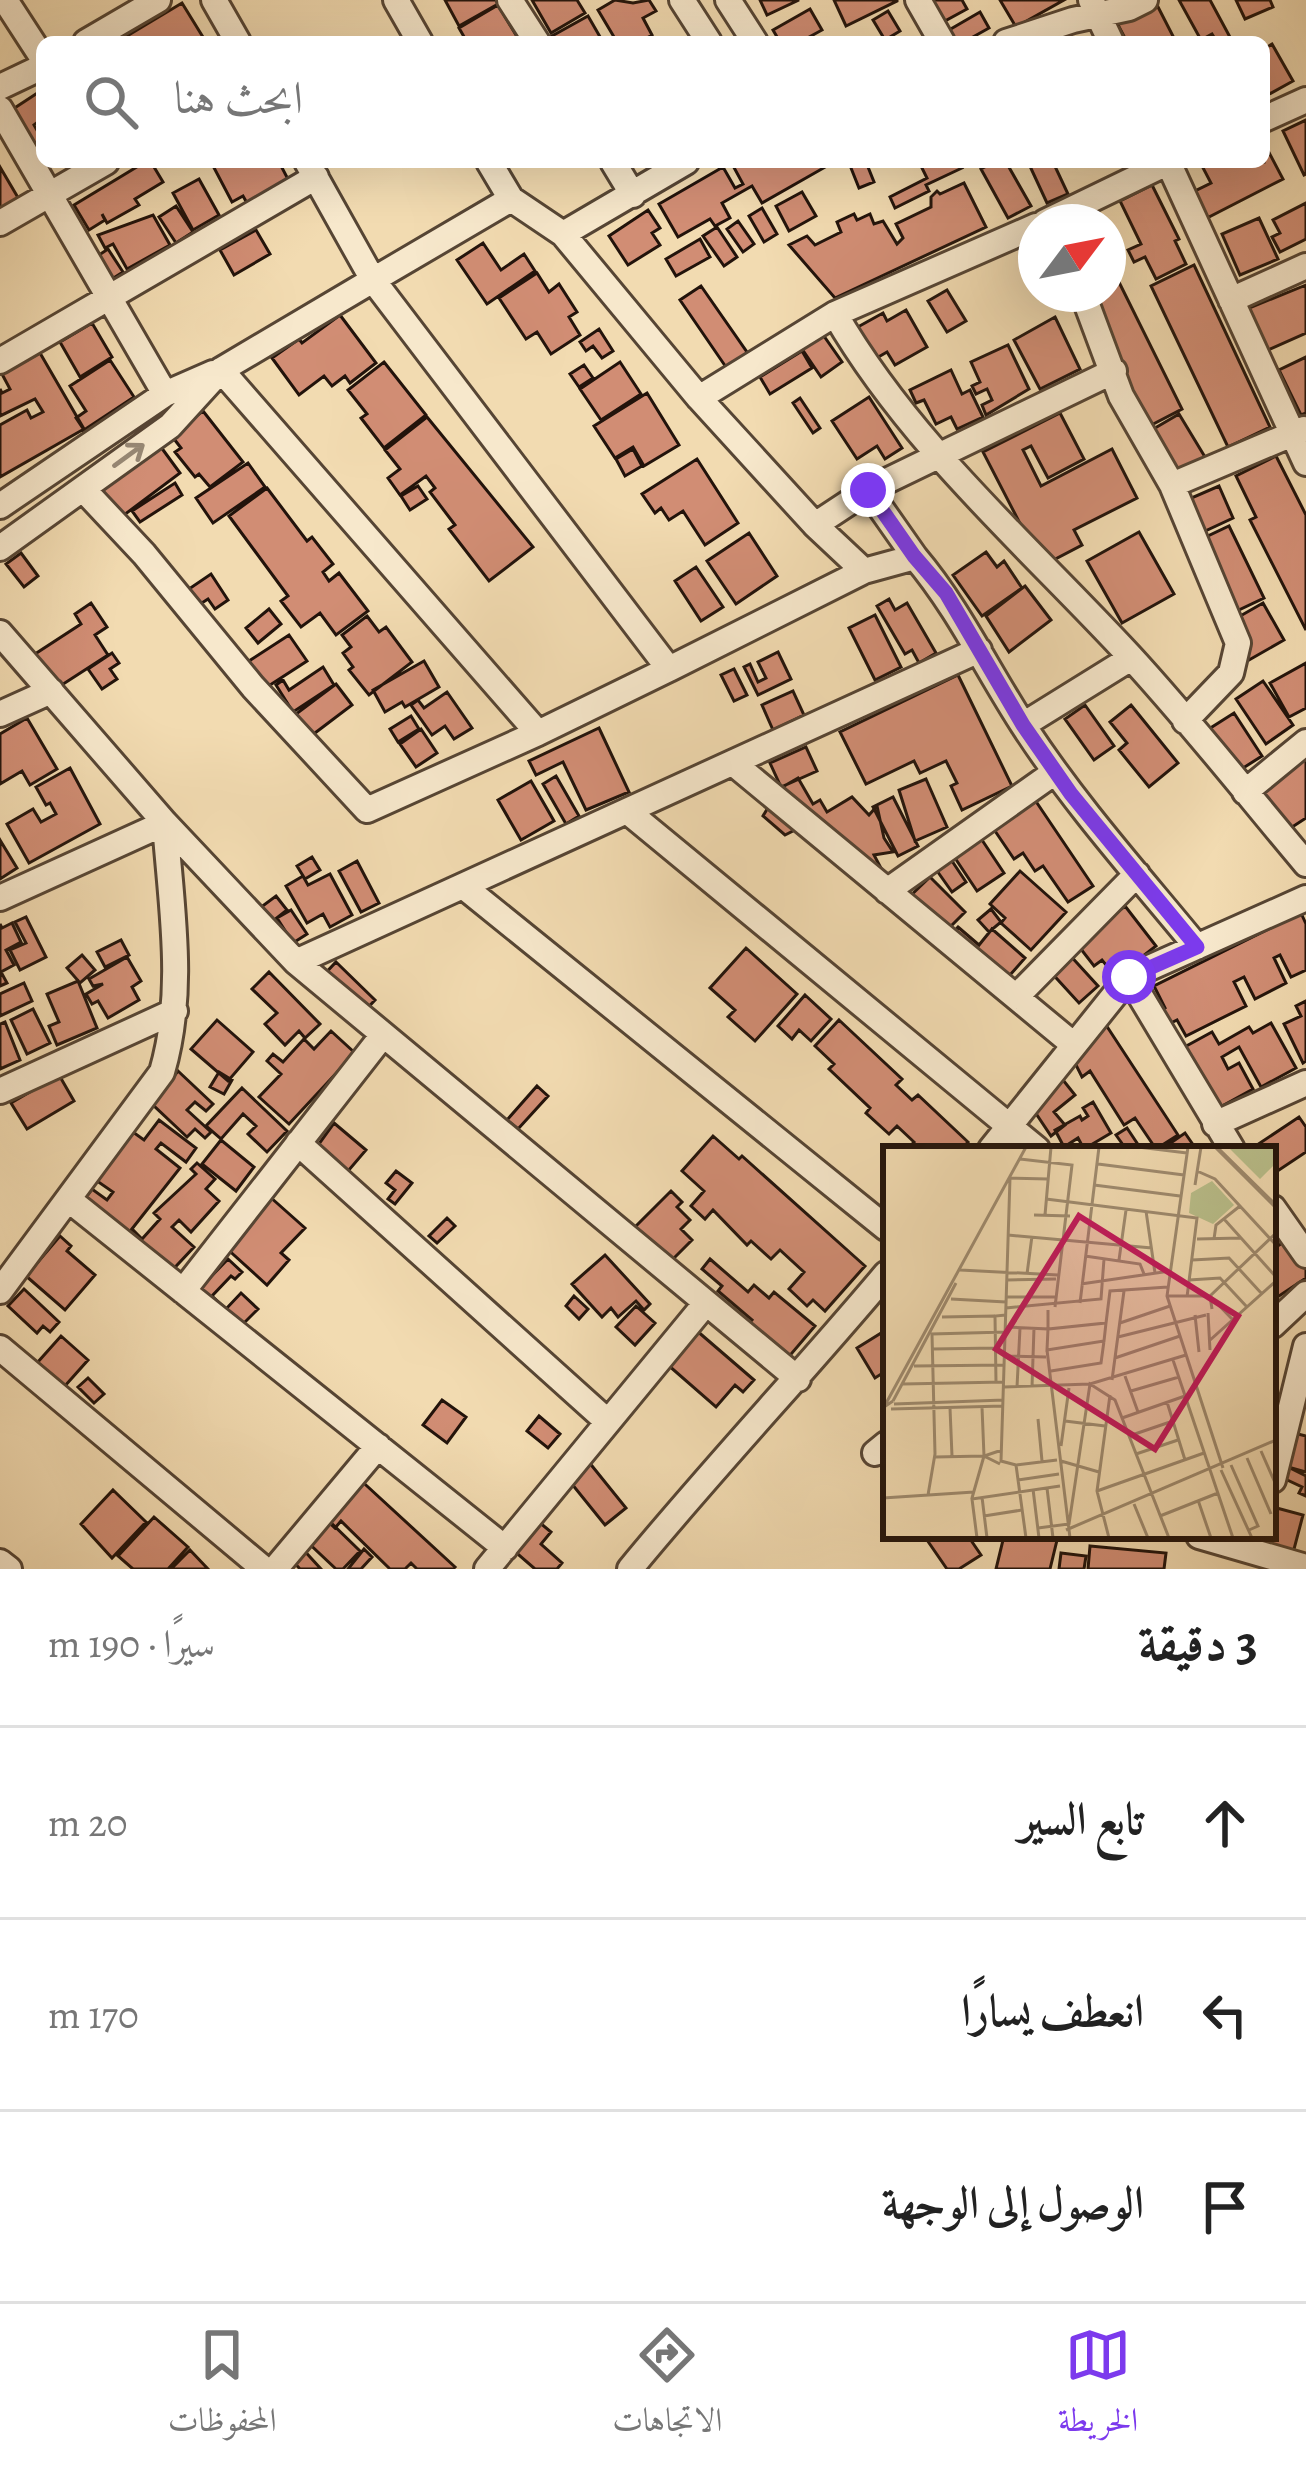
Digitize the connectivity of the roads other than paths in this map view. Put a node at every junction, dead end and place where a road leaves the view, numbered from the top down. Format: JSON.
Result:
{"nodes":[{"id":1,"x":158,"y":0,"type":"edge"},
{"id":2,"x":214,"y":0,"type":"edge"},
{"id":3,"x":396,"y":0,"type":"edge"},
{"id":4,"x":510,"y":0,"type":"edge"},
{"id":5,"x":682,"y":0,"type":"edge"},
{"id":6,"x":728,"y":0,"type":"edge"},
{"id":7,"x":918,"y":0,"type":"edge"},
{"id":8,"x":1145,"y":0,"type":"edge"},
{"id":9,"x":5,"y":2,"type":"edge"},
{"id":10,"x":1095,"y":8,"type":"edge"},
{"id":11,"x":96,"y":36,"type":"edge"},
{"id":12,"x":235,"y":36,"type":"edge"},
{"id":13,"x":417,"y":36,"type":"edge"},
{"id":14,"x":533,"y":36,"type":"edge"},
{"id":15,"x":705,"y":36,"type":"edge"},
{"id":16,"x":751,"y":36,"type":"edge"},
{"id":17,"x":939,"y":36,"type":"edge"},
{"id":18,"x":1024,"y":36,"type":"edge"},
{"id":19,"x":1108,"y":36,"type":"edge"},
{"id":20,"x":36,"y":48,"type":"edge"},
{"id":21,"x":36,"y":70,"type":"edge"},
{"id":22,"x":0,"y":87,"type":"edge"},
{"id":23,"x":1306,"y":100,"type":"edge"},
{"id":24,"x":0,"y":109,"type":"edge"},
{"id":25,"x":1270,"y":116,"type":"edge"},
{"id":26,"x":96,"y":168,"type":"edge"},
{"id":27,"x":493,"y":168,"type":"edge"},
{"id":28,"x":617,"y":168,"type":"edge"},
{"id":29,"x":676,"y":168,"type":"edge"},
{"id":30,"x":1156,"y":168,"type":"edge"},
{"id":31,"x":1171,"y":168,"type":"edge"},
{"id":32,"x":312,"y":169,"type":"edge"},
{"id":33,"x":50,"y":194,"type":"junction"},
{"id":34,"x":633,"y":195,"type":"junction"},
{"id":35,"x":511,"y":199,"type":"junction"},
{"id":36,"x":1083,"y":204,"type":"edge"},
{"id":37,"x":0,"y":223,"type":"edge"},
{"id":38,"x":563,"y":234,"type":"junction"},
{"id":39,"x":1018,"y":235,"type":"edge"},
{"id":40,"x":1306,"y":266,"type":"edge"},
{"id":41,"x":373,"y":280,"type":"junction"},
{"id":42,"x":108,"y":296,"type":"junction"},
{"id":43,"x":1231,"y":300,"type":"junction"},
{"id":44,"x":1090,"y":312,"type":"edge"},
{"id":45,"x":835,"y":314,"type":"junction"},
{"id":46,"x":0,"y":361,"type":"edge"},
{"id":47,"x":221,"y":370,"type":"junction"},
{"id":48,"x":1114,"y":371,"type":"junction"},
{"id":49,"x":165,"y":394,"type":"junction"},
{"id":50,"x":698,"y":398,"type":"junction"},
{"id":51,"x":1299,"y":431,"type":"edge"},
{"id":52,"x":939,"y":456,"type":"junction"},
{"id":53,"x":1306,"y":463,"type":"edge"},
{"id":54,"x":1172,"y":484,"type":"junction"},
{"id":55,"x":83,"y":488,"type":"junction"},
{"id":56,"x":868,"y":490,"type":"junction"},
{"id":57,"x":0,"y":506,"type":"edge"},
{"id":58,"x":815,"y":525,"type":"junction"},
{"id":59,"x":0,"y":548,"type":"edge"},
{"id":60,"x":914,"y":556,"type":"junction"},
{"id":61,"x":864,"y":571,"type":"junction"},
{"id":62,"x":0,"y":633,"type":"edge"},
{"id":63,"x":979,"y":650,"type":"junction"},
{"id":64,"x":1131,"y":658,"type":"junction"},
{"id":65,"x":669,"y":668,"type":"junction"},
{"id":66,"x":50,"y":691,"type":"junction"},
{"id":67,"x":0,"y":714,"type":"edge"},
{"id":68,"x":1185,"y":721,"type":"junction"},
{"id":69,"x":1023,"y":725,"type":"junction"},
{"id":70,"x":538,"y":733,"type":"junction"},
{"id":71,"x":1306,"y":742,"type":"edge"},
{"id":72,"x":733,"y":763,"type":"junction"},
{"id":73,"x":1055,"y":772,"type":"junction"},
{"id":74,"x":1245,"y":792,"type":"junction"},
{"id":75,"x":627,"y":812,"type":"junction"},
{"id":76,"x":165,"y":823,"type":"junction"},
{"id":77,"x":1306,"y":864,"type":"edge"},
{"id":78,"x":1137,"y":874,"type":"junction"},
{"id":79,"x":463,"y":886,"type":"junction"},
{"id":80,"x":887,"y":891,"type":"junction"},
{"id":81,"x":0,"y":898,"type":"edge"},
{"id":82,"x":1306,"y":898,"type":"edge"},
{"id":83,"x":1197,"y":947,"type":"junction"},
{"id":84,"x":296,"y":962,"type":"junction"},
{"id":85,"x":1129,"y":977,"type":"junction"},
{"id":86,"x":1016,"y":997,"type":"junction"},
{"id":87,"x":175,"y":1011,"type":"junction"},
{"id":88,"x":383,"y":1034,"type":"junction"},
{"id":89,"x":1074,"y":1045,"type":"junction"},
{"id":90,"x":1306,"y":1083,"type":"edge"},
{"id":91,"x":0,"y":1090,"type":"edge"},
{"id":92,"x":1215,"y":1124,"type":"junction"},
{"id":93,"x":1009,"y":1127,"type":"junction"},
{"id":94,"x":298,"y":1143,"type":"junction"},
{"id":95,"x":993,"y":1146,"type":"edge"},
{"id":96,"x":1033,"y":1146,"type":"edge"},
{"id":97,"x":1230,"y":1146,"type":"edge"},
{"id":98,"x":68,"y":1199,"type":"junction"},
{"id":99,"x":1276,"y":1212,"type":"edge"},
{"id":100,"x":883,"y":1226,"type":"edge"},
{"id":101,"x":1306,"y":1255,"type":"edge"},
{"id":102,"x":883,"y":1278,"type":"edge"},
{"id":103,"x":183,"y":1291,"type":"junction"},
{"id":104,"x":0,"y":1292,"type":"edge"},
{"id":105,"x":1306,"y":1294,"type":"edge"},
{"id":106,"x":706,"y":1303,"type":"junction"},
{"id":107,"x":1276,"y":1322,"type":"edge"},
{"id":108,"x":1306,"y":1346,"type":"edge"},
{"id":109,"x":0,"y":1348,"type":"edge"},
{"id":110,"x":1276,"y":1374,"type":"edge"},
{"id":111,"x":798,"y":1379,"type":"junction"},
{"id":112,"x":1297,"y":1384,"type":"junction"},
{"id":113,"x":608,"y":1422,"type":"junction"},
{"id":114,"x":377,"y":1446,"type":"junction"},
{"id":115,"x":1276,"y":1468,"type":"edge"},
{"id":116,"x":1218,"y":1539,"type":"edge"},
{"id":117,"x":1257,"y":1545,"type":"edge"},
{"id":118,"x":505,"y":1548,"type":"junction"},
{"id":119,"x":0,"y":1562,"type":"edge"},
{"id":120,"x":1306,"y":1567,"type":"edge"},
{"id":121,"x":8,"y":1569,"type":"edge"},
{"id":122,"x":264,"y":1569,"type":"edge"},
{"id":123,"x":274,"y":1569,"type":"edge"},
{"id":124,"x":488,"y":1569,"type":"edge"},
{"id":125,"x":630,"y":1569,"type":"edge"}],
"edges":[{"from":1,"to":11,"type":"street"},
{"from":2,"to":12,"type":"street"},
{"from":3,"to":13,"type":"street"},
{"from":4,"to":14,"type":"street"},
{"from":5,"to":15,"type":"street"},
{"from":6,"to":16,"type":"street"},
{"from":7,"to":17,"type":"street"},
{"from":8,"to":10,"type":"street"},
{"from":9,"to":20,"type":"street"},
{"from":10,"to":18,"type":"street"},
{"from":10,"to":19,"type":"street"},
{"from":21,"to":22,"type":"street"},
{"from":23,"to":25,"type":"street"},
{"from":24,"to":33,"type":"street"},
{"from":26,"to":33,"type":"street"},
{"from":27,"to":35,"type":"street"},
{"from":28,"to":34,"type":"street"},
{"from":29,"to":34,"type":"street"},
{"from":30,"to":36,"type":"street"},
{"from":31,"to":43,"type":"street"},
{"from":32,"to":41,"type":"street"},
{"from":32,"to":42,"type":"street"},
{"from":33,"to":37,"type":"street"},
{"from":33,"to":42,"type":"street"},
{"from":34,"to":38,"type":"street"},
{"from":35,"to":38,"type":"street"},
{"from":35,"to":41,"type":"street"},
{"from":38,"to":50,"type":"street"},
{"from":39,"to":45,"type":"street"},
{"from":40,"to":43,"type":"street"},
{"from":41,"to":47,"type":"street"},
{"from":41,"to":65,"type":"street"},
{"from":42,"to":46,"type":"street"},
{"from":42,"to":49,"type":"street"},
{"from":43,"to":51,"type":"street"},
{"from":44,"to":48,"type":"street"},
{"from":45,"to":50,"type":"street"},
{"from":45,"to":52,"type":"street"},
{"from":47,"to":49,"type":"street"},
{"from":55,"to":47,"type":"street","one_way":true},
{"from":47,"to":70,"type":"street"},
{"from":48,"to":52,"type":"street"},
{"from":48,"to":54,"type":"street"},
{"from":49,"to":57,"type":"street"},
{"from":50,"to":58,"type":"street"},
{"from":51,"to":53,"type":"street"},
{"from":51,"to":54,"type":"street"},
{"from":52,"to":56,"type":"street"},
{"from":52,"to":64,"type":"street"},
{"from":54,"to":68,"type":"street"},
{"from":55,"to":59,"type":"street"},
{"from":55,"to":70,"type":"street"},
{"from":56,"to":58,"type":"street"},
{"from":56,"to":60,"type":"street"},
{"from":58,"to":61,"type":"street"},
{"from":60,"to":61,"type":"street"},
{"from":60,"to":63,"type":"street"},
{"from":61,"to":65,"type":"street"},
{"from":62,"to":66,"type":"street"},
{"from":63,"to":69,"type":"street"},
{"from":63,"to":72,"type":"street"},
{"from":64,"to":68,"type":"street"},
{"from":64,"to":69,"type":"street"},
{"from":65,"to":70,"type":"street"},
{"from":66,"to":67,"type":"street"},
{"from":66,"to":76,"type":"street"},
{"from":68,"to":74,"type":"street"},
{"from":69,"to":73,"type":"street"},
{"from":71,"to":74,"type":"street"},
{"from":72,"to":75,"type":"street"},
{"from":72,"to":80,"type":"street"},
{"from":73,"to":78,"type":"street"},
{"from":73,"to":80,"type":"street"},
{"from":74,"to":77,"type":"street"},
{"from":75,"to":79,"type":"street"},
{"from":75,"to":93,"type":"street"},
{"from":76,"to":81,"type":"street"},
{"from":76,"to":84,"type":"street"},
{"from":76,"to":87,"type":"street"},
{"from":78,"to":83,"type":"street"},
{"from":78,"to":86,"type":"street"},
{"from":79,"to":84,"type":"street"},
{"from":79,"to":100,"type":"street"},
{"from":80,"to":86,"type":"street"},
{"from":82,"to":83,"type":"street"},
{"from":83,"to":85,"type":"street"},
{"from":84,"to":88,"type":"street"},
{"from":85,"to":89,"type":"street"},
{"from":85,"to":92,"type":"street"},
{"from":86,"to":89,"type":"street"},
{"from":87,"to":91,"type":"street"},
{"from":87,"to":98,"type":"street"},
{"from":88,"to":94,"type":"street"},
{"from":88,"to":106,"type":"street"},
{"from":89,"to":93,"type":"street"},
{"from":90,"to":92,"type":"street"},
{"from":92,"to":97,"type":"street"},
{"from":93,"to":95,"type":"street"},
{"from":93,"to":96,"type":"street"},
{"from":94,"to":103,"type":"street"},
{"from":94,"to":113,"type":"street"},
{"from":98,"to":103,"type":"street"},
{"from":98,"to":104,"type":"street"},
{"from":99,"to":101,"type":"street"},
{"from":102,"to":111,"type":"street"},
{"from":103,"to":114,"type":"street"},
{"from":105,"to":107,"type":"street"},
{"from":106,"to":111,"type":"street"},
{"from":106,"to":113,"type":"street"},
{"from":108,"to":112,"type":"street"},
{"from":109,"to":122,"type":"street"},
{"from":110,"to":112,"type":"street"},
{"from":111,"to":125,"type":"street"},
{"from":112,"to":115,"type":"street"},
{"from":113,"to":118,"type":"street"},
{"from":114,"to":118,"type":"street"},
{"from":114,"to":123,"type":"street"},
{"from":116,"to":117,"type":"street"},
{"from":117,"to":120,"type":"street"},
{"from":118,"to":124,"type":"street"},
{"from":119,"to":121,"type":"street"}]}
